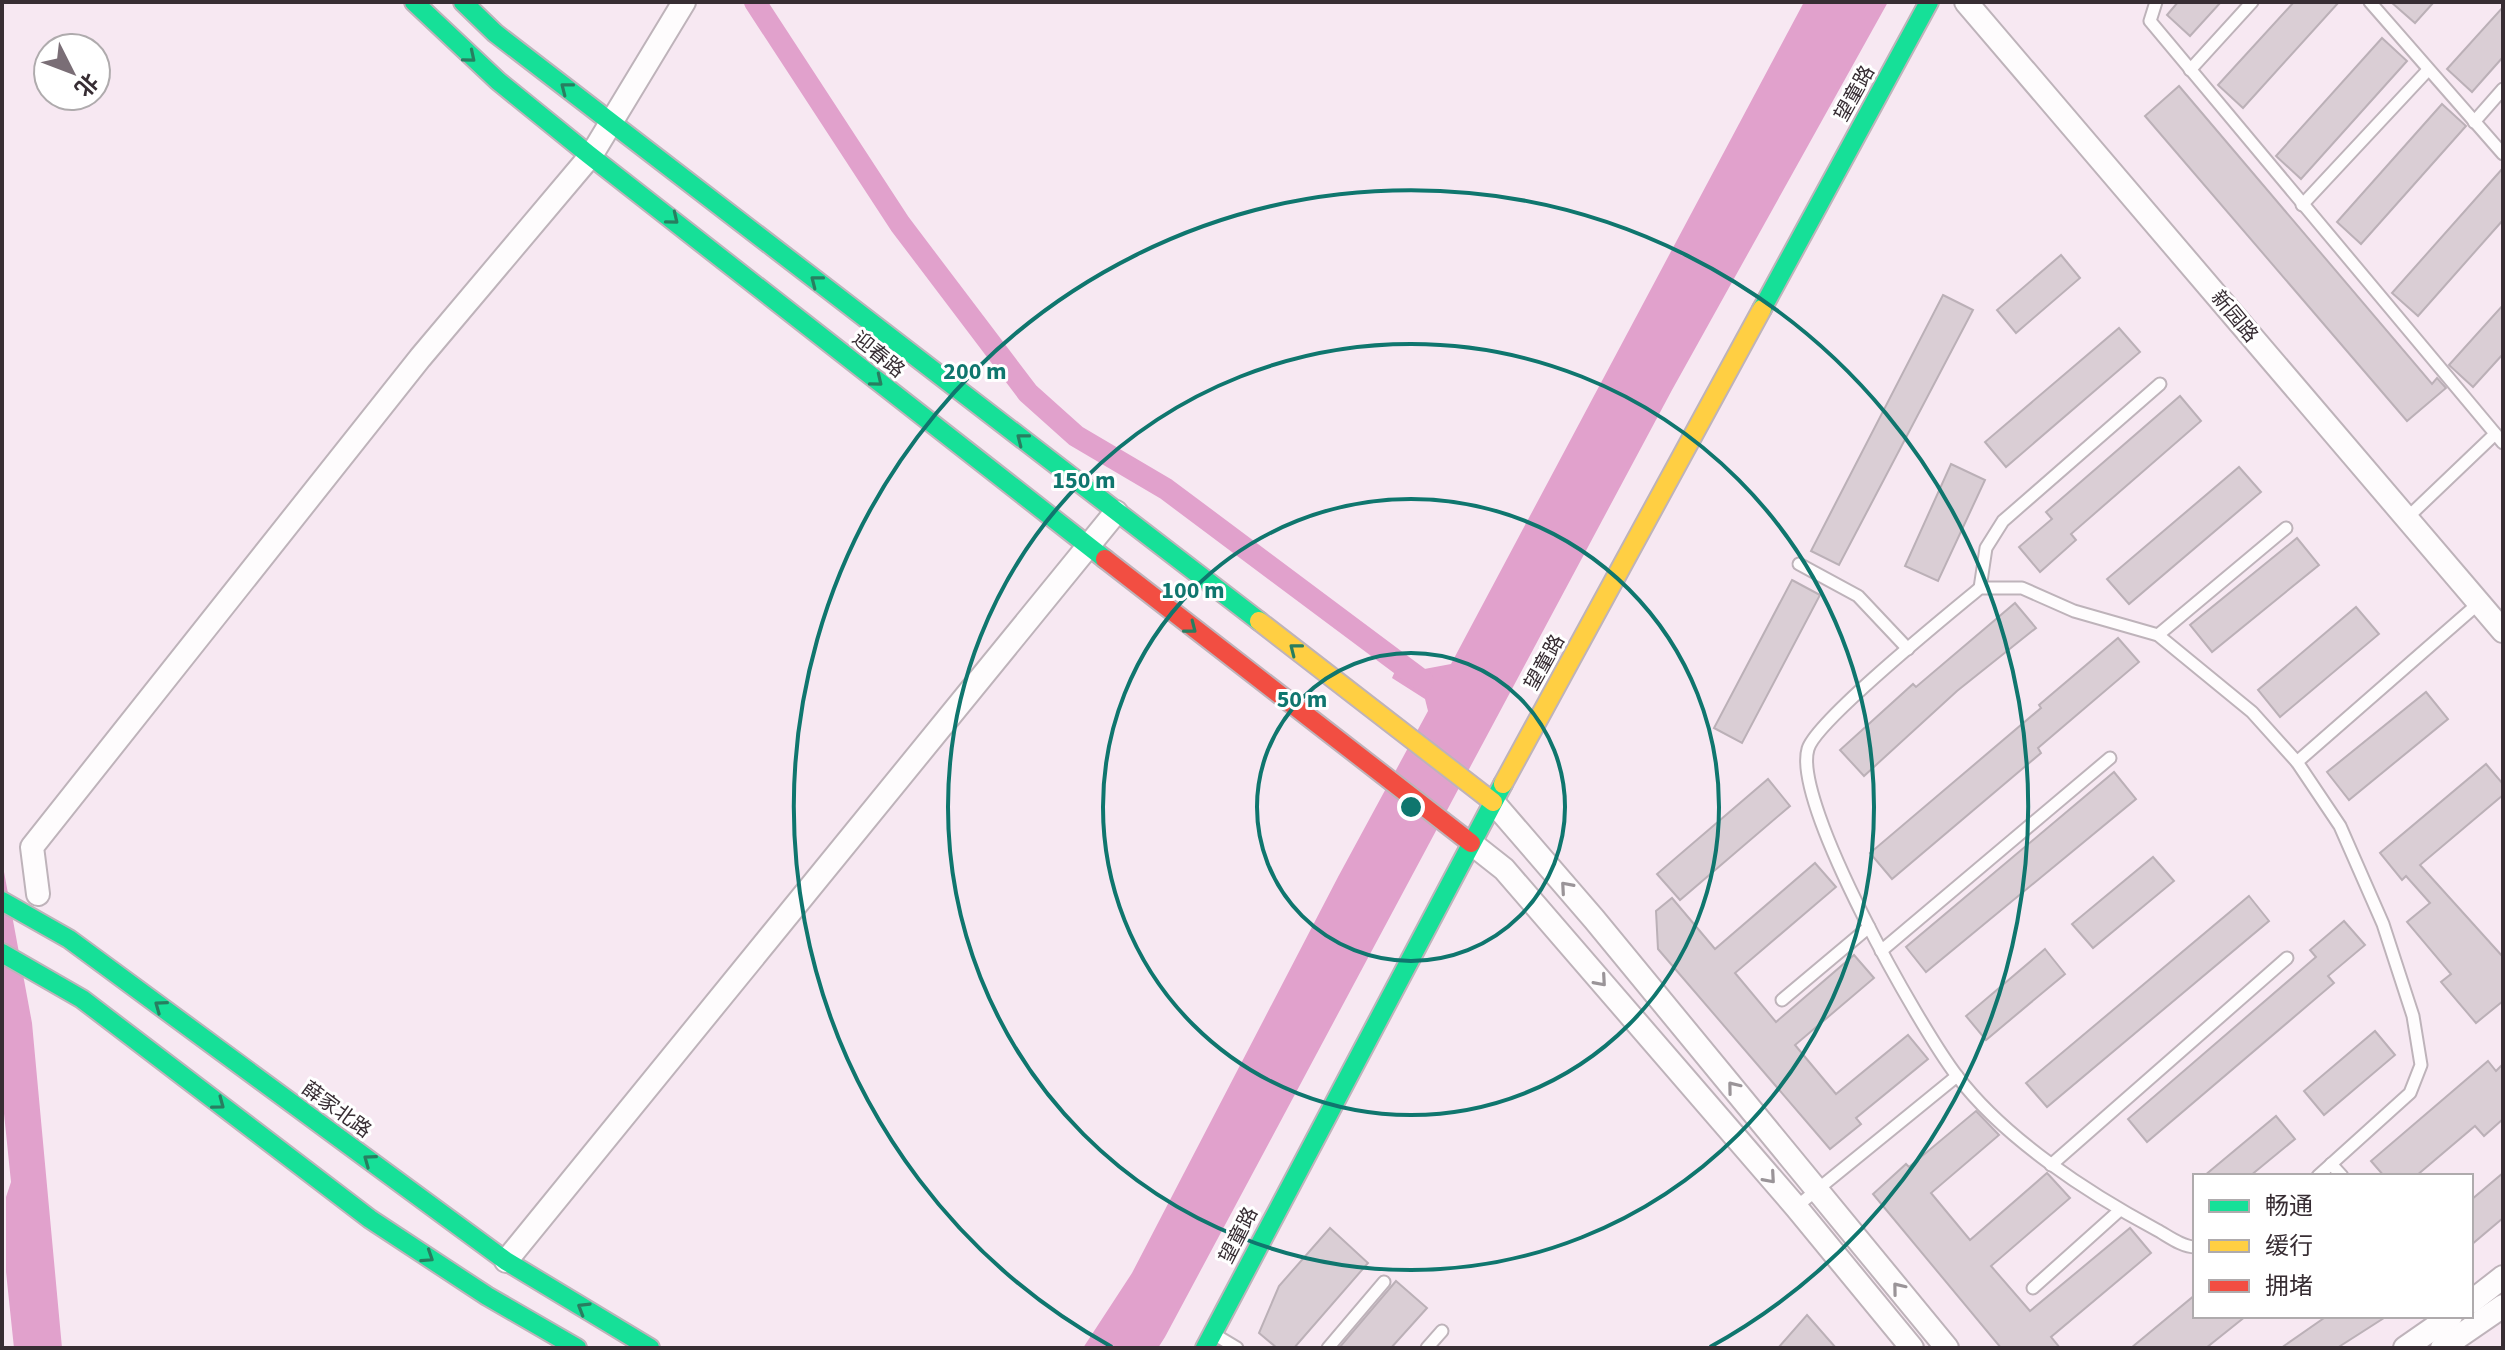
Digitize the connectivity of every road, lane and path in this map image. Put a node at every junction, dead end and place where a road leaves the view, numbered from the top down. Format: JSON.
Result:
{"nodes":[{"id":1,"x":414,"y":2,"type":"edge"},
{"id":2,"x":463,"y":2,"type":"edge"},
{"id":3,"x":684,"y":2,"type":"edge"},
{"id":4,"x":1929,"y":2,"type":"edge"},
{"id":5,"x":1966,"y":2,"type":"edge"},
{"id":6,"x":2156,"y":2,"type":"edge"},
{"id":7,"x":2252,"y":2,"type":"edge"},
{"id":8,"x":2370,"y":2,"type":"edge"},
{"id":9,"x":2190,"y":70,"type":"junction"},
{"id":10,"x":2428,"y":70,"type":"junction"},
{"id":11,"x":2503,"y":89,"type":"edge"},
{"id":12,"x":609,"y":121,"type":"junction"},
{"id":13,"x":2474,"y":122,"type":"junction"},
{"id":14,"x":592,"y":154,"type":"junction"},
{"id":15,"x":2503,"y":154,"type":"edge"},
{"id":16,"x":2302,"y":205,"type":"junction"},
{"id":17,"x":2160,"y":384,"type":"dead end"},
{"id":18,"x":2499,"y":439,"type":"edge"},
{"id":19,"x":1116,"y":512,"type":"junction"},
{"id":20,"x":2407,"y":518,"type":"junction"},
{"id":21,"x":2286,"y":528,"type":"dead end"},
{"id":22,"x":1085,"y":546,"type":"junction"},
{"id":23,"x":1799,"y":564,"type":"dead end"},
{"id":24,"x":1980,"y":588,"type":"junction"},
{"id":25,"x":2479,"y":603,"type":"junction"},
{"id":26,"x":2503,"y":631,"type":"edge"},
{"id":27,"x":2158,"y":635,"type":"junction"},
{"id":28,"x":1908,"y":649,"type":"junction"},
{"id":29,"x":2110,"y":758,"type":"dead end"},
{"id":30,"x":2297,"y":762,"type":"junction"},
{"id":31,"x":1493,"y":802,"type":"junction"},
{"id":32,"x":1471,"y":843,"type":"junction"},
{"id":33,"x":38,"y":894,"type":"dead end"},
{"id":34,"x":2,"y":901,"type":"edge"},
{"id":35,"x":1869,"y":927,"type":"junction"},
{"id":36,"x":1881,"y":951,"type":"junction"},
{"id":37,"x":2,"y":953,"type":"edge"},
{"id":38,"x":2287,"y":958,"type":"dead end"},
{"id":39,"x":1782,"y":1000,"type":"dead end"},
{"id":40,"x":1957,"y":1076,"type":"junction"},
{"id":41,"x":2331,"y":1164,"type":"junction"},
{"id":42,"x":2051,"y":1165,"type":"junction"},
{"id":43,"x":2320,"y":1174,"type":"edge"},
{"id":44,"x":2340,"y":1174,"type":"edge"},
{"id":45,"x":1818,"y":1191,"type":"junction"},
{"id":46,"x":1796,"y":1207,"type":"junction"},
{"id":47,"x":2120,"y":1210,"type":"junction"},
{"id":48,"x":2193,"y":1246,"type":"edge"},
{"id":49,"x":506,"y":1261,"type":"junction"},
{"id":50,"x":2503,"y":1277,"type":"edge"},
{"id":51,"x":1384,"y":1282,"type":"dead end"},
{"id":52,"x":2033,"y":1288,"type":"dead end"},
{"id":53,"x":2473,"y":1300,"type":"edge"},
{"id":54,"x":2503,"y":1306,"type":"edge"},
{"id":55,"x":2448,"y":1318,"type":"edge"},
{"id":56,"x":2468,"y":1322,"type":"edge"},
{"id":57,"x":1442,"y":1331,"type":"dead end"},
{"id":58,"x":1209,"y":1341,"type":"edge"},
{"id":59,"x":577,"y":1348,"type":"edge"},
{"id":60,"x":650,"y":1348,"type":"edge"},
{"id":61,"x":1237,"y":1348,"type":"edge"},
{"id":62,"x":1328,"y":1348,"type":"edge"},
{"id":63,"x":1427,"y":1348,"type":"edge"},
{"id":64,"x":1912,"y":1348,"type":"edge"},
{"id":65,"x":1947,"y":1348,"type":"edge"},
{"id":66,"x":2405,"y":1348,"type":"edge"},
{"id":67,"x":2442,"y":1348,"type":"edge"}],
"edges":[{"from":1,"to":14,"type":"main road","name":"迎春路","one_way":true},
{"from":12,"to":2,"type":"main road","name":"迎春路","one_way":true},
{"from":3,"to":12,"type":"street"},
{"from":4,"to":31,"type":"main road","name":"望童路"},
{"from":5,"to":20,"type":"street","name":"新园路"},
{"from":6,"to":9,"type":"lane"},
{"from":7,"to":9,"type":"lane"},
{"from":8,"to":10,"type":"lane"},
{"from":9,"to":16,"type":"lane"},
{"from":10,"to":13,"type":"lane"},
{"from":10,"to":16,"type":"lane"},
{"from":11,"to":13,"type":"lane"},
{"from":12,"to":14,"type":"street"},
{"from":19,"to":12,"type":"main road","name":"迎春路","one_way":true},
{"from":13,"to":15,"type":"lane"},
{"from":14,"to":22,"type":"main road","name":"迎春路","one_way":true},
{"from":14,"to":33,"type":"street"},
{"from":16,"to":18,"type":"lane"},
{"from":17,"to":24,"type":"lane"},
{"from":18,"to":20,"type":"lane"},
{"from":19,"to":22,"type":"street"},
{"from":31,"to":19,"type":"main road","name":"迎春路","one_way":true},
{"from":20,"to":25,"type":"street","name":"新园路"},
{"from":21,"to":27,"type":"lane"},
{"from":22,"to":32,"type":"main road","name":"迎春路","one_way":true},
{"from":22,"to":49,"type":"street"},
{"from":23,"to":28,"type":"lane"},
{"from":24,"to":27,"type":"lane"},
{"from":24,"to":28,"type":"lane"},
{"from":25,"to":26,"type":"street","name":"新园路"},
{"from":25,"to":30,"type":"lane"},
{"from":27,"to":30,"type":"lane"},
{"from":28,"to":35,"type":"lane"},
{"from":29,"to":36,"type":"lane"},
{"from":30,"to":41,"type":"lane"},
{"from":31,"to":32,"type":"main road","name":"望童路"},
{"from":45,"to":31,"type":"street","one_way":true},
{"from":32,"to":46,"type":"street","one_way":true},
{"from":32,"to":58,"type":"main road","name":"望童路"},
{"from":49,"to":34,"type":"main road","name":"薛家北路","one_way":true},
{"from":35,"to":36,"type":"lane"},
{"from":35,"to":39,"type":"lane"},
{"from":36,"to":40,"type":"lane"},
{"from":37,"to":59,"type":"main road","one_way":true},
{"from":38,"to":42,"type":"lane"},
{"from":40,"to":42,"type":"lane"},
{"from":40,"to":45,"type":"lane"},
{"from":41,"to":43,"type":"lane"},
{"from":41,"to":44,"type":"lane"},
{"from":42,"to":47,"type":"lane"},
{"from":45,"to":46,"type":"lane"},
{"from":65,"to":45,"type":"street","one_way":true},
{"from":46,"to":64,"type":"street"},
{"from":47,"to":48,"type":"lane"},
{"from":47,"to":52,"type":"lane"},
{"from":60,"to":49,"type":"main road","name":"薛家北路","one_way":true},
{"from":50,"to":53,"type":"street"},
{"from":51,"to":62,"type":"lane"},
{"from":54,"to":56,"type":"street"},
{"from":55,"to":66,"type":"street"},
{"from":56,"to":67,"type":"street"},
{"from":57,"to":63,"type":"lane"},
{"from":58,"to":61,"type":"lane"}]}
